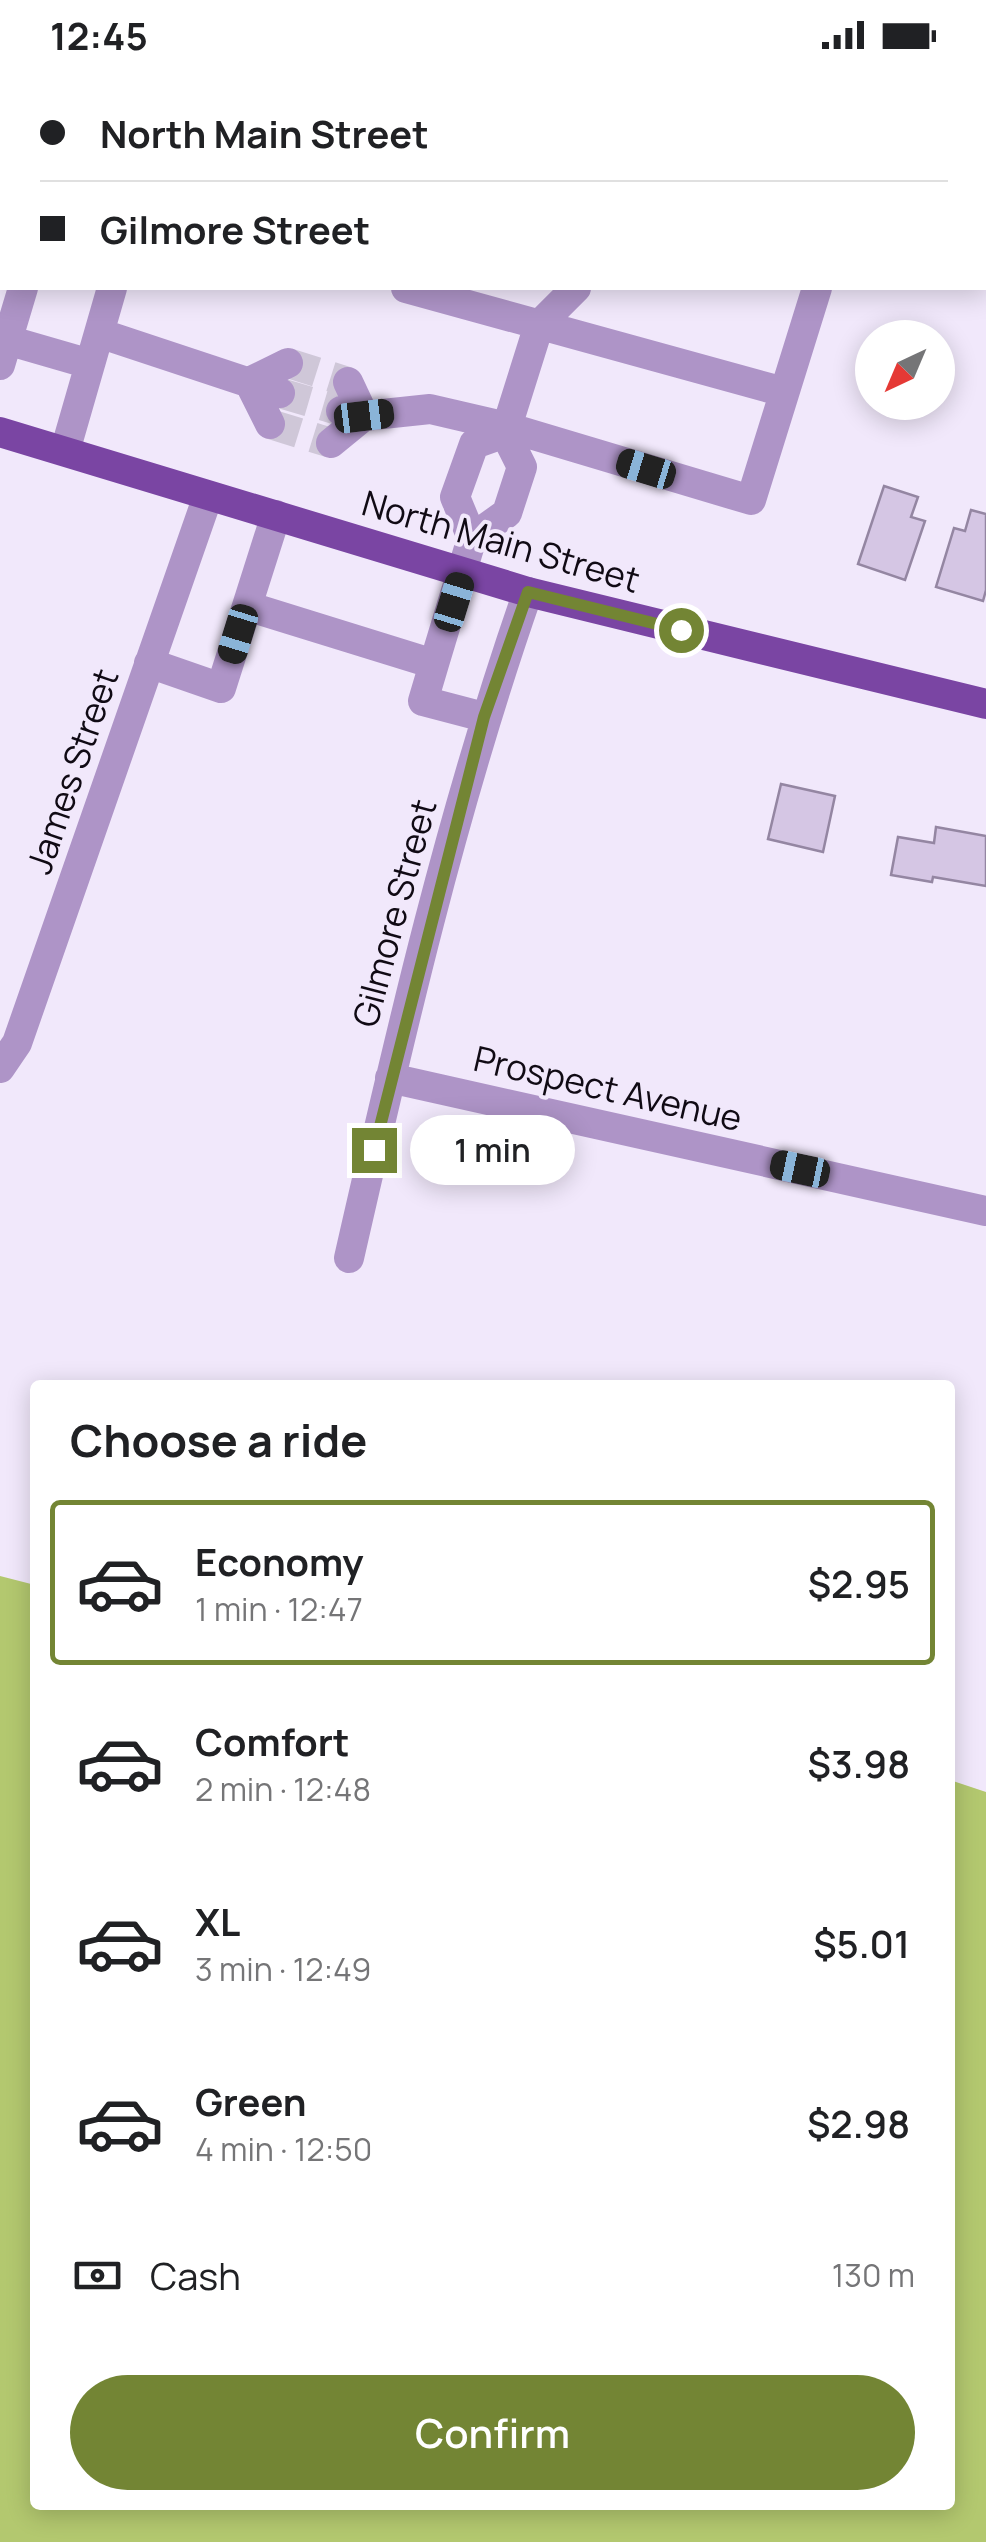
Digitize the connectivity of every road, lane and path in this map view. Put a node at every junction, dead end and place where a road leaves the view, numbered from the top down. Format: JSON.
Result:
{"nodes":[{"id":1,"x":22,"y":290,"type":"edge"},
{"id":2,"x":111,"y":290,"type":"edge"},
{"id":3,"x":413,"y":290,"type":"edge"},
{"id":4,"x":574,"y":290,"type":"edge"},
{"id":5,"x":815,"y":290,"type":"edge"},
{"id":6,"x":539,"y":326,"type":"junction"},
{"id":7,"x":99,"y":333,"type":"junction"},
{"id":8,"x":2,"y":349,"type":"edge"},
{"id":9,"x":288,"y":362,"type":"tunnel mouth"},
{"id":10,"x":90,"y":364,"type":"junction"},
{"id":11,"x":248,"y":382,"type":"junction"},
{"id":12,"x":784,"y":392,"type":"junction"},
{"id":13,"x":280,"y":393,"type":"tunnel mouth"},
{"id":14,"x":270,"y":424,"type":"dead end"},
{"id":15,"x":506,"y":430,"type":"junction"},
{"id":16,"x":0,"y":432,"type":"edge"},
{"id":17,"x":331,"y":442,"type":"dead end"},
{"id":18,"x":66,"y":451,"type":"junction"},
{"id":19,"x":208,"y":496,"type":"junction"},
{"id":20,"x":276,"y":515,"type":"junction"},
{"id":21,"x":472,"y":538,"type":"junction"},
{"id":22,"x":463,"y":571,"type":"junction"},
{"id":23,"x":528,"y":592,"type":"junction"},
{"id":24,"x":247,"y":606,"type":"junction"},
{"id":25,"x":149,"y":663,"type":"junction"},
{"id":26,"x":434,"y":664,"type":"junction"},
{"id":27,"x":986,"y":704,"type":"edge"},
{"id":28,"x":484,"y":717,"type":"junction"},
{"id":29,"x":0,"y":1068,"type":"edge"},
{"id":30,"x":390,"y":1078,"type":"junction"},
{"id":31,"x":986,"y":1210,"type":"edge"},
{"id":32,"x":349,"y":1258,"type":"dead end"}],
"edges":[{"from":1,"to":8,"type":"street"},
{"from":2,"to":7,"type":"street"},
{"from":3,"to":6,"type":"street"},
{"from":4,"to":6,"type":"street"},
{"from":5,"to":12,"type":"street"},
{"from":6,"to":12,"type":"street"},
{"from":6,"to":15,"type":"street"},
{"from":7,"to":10,"type":"street"},
{"from":7,"to":11,"type":"street"},
{"from":8,"to":10,"type":"street"},
{"from":9,"to":11,"type":"street"},
{"from":10,"to":18,"type":"street"},
{"from":11,"to":13,"type":"street"},
{"from":11,"to":14,"type":"street"},
{"from":12,"to":15,"type":"street"},
{"from":15,"to":17,"type":"street"},
{"from":15,"to":21,"type":"street"},
{"from":15,"to":21,"type":"street"},
{"from":16,"to":18,"type":"main road","name":"North Main Street"},
{"from":18,"to":19,"type":"main road","name":"North Main Street"},
{"from":19,"to":20,"type":"main road","name":"North Main Street"},
{"from":19,"to":25,"type":"street","name":"James Street"},
{"from":20,"to":22,"type":"main road","name":"North Main Street"},
{"from":20,"to":24,"type":"street"},
{"from":21,"to":22,"type":"street"},
{"from":22,"to":23,"type":"main road","name":"North Main Street"},
{"from":22,"to":26,"type":"street"},
{"from":23,"to":27,"type":"main road","name":"North Main Street"},
{"from":23,"to":28,"type":"street","name":"Gilmore Street"},
{"from":24,"to":25,"type":"street"},
{"from":24,"to":26,"type":"street"},
{"from":25,"to":29,"type":"street","name":"James Street"},
{"from":26,"to":28,"type":"street"},
{"from":28,"to":30,"type":"street","name":"Gilmore Street"},
{"from":30,"to":31,"type":"street","name":"Prospect Avenue"},
{"from":30,"to":32,"type":"street","name":"Gilmore Street"}]}
